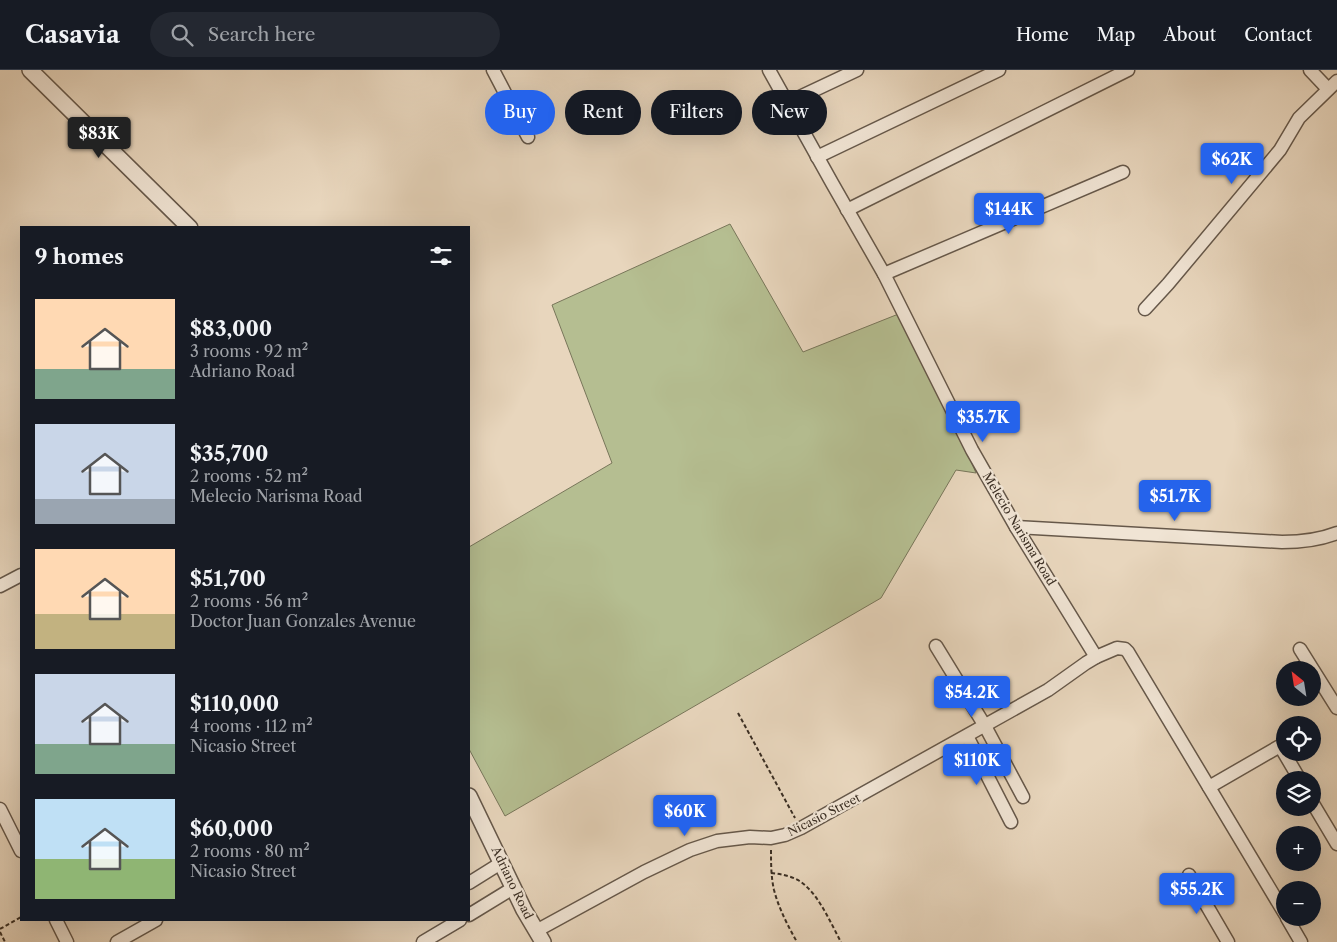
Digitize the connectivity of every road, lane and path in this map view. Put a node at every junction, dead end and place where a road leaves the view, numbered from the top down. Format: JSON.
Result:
{"nodes":[{"id":1,"x":30,"y":70,"type":"edge"},
{"id":2,"x":493,"y":70,"type":"edge"},
{"id":3,"x":769,"y":70,"type":"edge"},
{"id":4,"x":857,"y":70,"type":"edge"},
{"id":5,"x":999,"y":70,"type":"edge"},
{"id":6,"x":1128,"y":70,"type":"edge"},
{"id":7,"x":1310,"y":70,"type":"edge"},
{"id":8,"x":1332,"y":85,"type":"edge"},
{"id":9,"x":780,"y":90,"type":"edge"},
{"id":10,"x":815,"y":90,"type":"edge"},
{"id":11,"x":805,"y":135,"type":"edge"},
{"id":12,"x":528,"y":137,"type":"dead end"},
{"id":13,"x":817,"y":157,"type":"junction"},
{"id":14,"x":1123,"y":172,"type":"dead end"},
{"id":15,"x":847,"y":210,"type":"junction"},
{"id":16,"x":188,"y":226,"type":"edge"},
{"id":17,"x":884,"y":274,"type":"junction"},
{"id":18,"x":1145,"y":309,"type":"dead end"},
{"id":19,"x":1016,"y":527,"type":"junction"},
{"id":20,"x":1337,"y":533,"type":"edge"},
{"id":21,"x":20,"y":575,"type":"edge"},
{"id":22,"x":0,"y":586,"type":"edge"},
{"id":23,"x":936,"y":646,"type":"dead end"},
{"id":24,"x":1300,"y":649,"type":"dead end"},
{"id":25,"x":1096,"y":657,"type":"junction"},
{"id":26,"x":1337,"y":708,"type":"edge"},
{"id":27,"x":738,"y":713,"type":"dead end"},
{"id":28,"x":985,"y":726,"type":"junction"},
{"id":29,"x":967,"y":736,"type":"junction"},
{"id":30,"x":1295,"y":771,"type":"edge"},
{"id":31,"x":1209,"y":786,"type":"junction"},
{"id":32,"x":1023,"y":797,"type":"dead end"},
{"id":33,"x":470,"y":798,"type":"edge"},
{"id":34,"x":0,"y":809,"type":"edge"},
{"id":35,"x":1320,"y":816,"type":"edge"},
{"id":36,"x":1011,"y":822,"type":"dead end"},
{"id":37,"x":801,"y":828,"type":"junction"},
{"id":38,"x":771,"y":838,"type":"junction"},
{"id":39,"x":1337,"y":844,"type":"edge"},
{"id":40,"x":20,"y":850,"type":"edge"},
{"id":41,"x":502,"y":863,"type":"junction"},
{"id":42,"x":771,"y":873,"type":"junction"},
{"id":43,"x":1189,"y":875,"type":"dead end"},
{"id":44,"x":470,"y":882,"type":"edge"},
{"id":45,"x":513,"y":888,"type":"junction"},
{"id":46,"x":1276,"y":899,"type":"edge"},
{"id":47,"x":470,"y":914,"type":"edge"},
{"id":48,"x":20,"y":918,"type":"edge"},
{"id":49,"x":56,"y":921,"type":"edge"},
{"id":50,"x":154,"y":921,"type":"edge"},
{"id":51,"x":458,"y":921,"type":"edge"},
{"id":52,"x":1292,"y":926,"type":"edge"},
{"id":53,"x":0,"y":930,"type":"edge"},
{"id":54,"x":540,"y":937,"type":"edge"},
{"id":55,"x":5,"y":942,"type":"edge"},
{"id":56,"x":67,"y":942,"type":"edge"},
{"id":57,"x":117,"y":942,"type":"edge"},
{"id":58,"x":423,"y":942,"type":"edge"},
{"id":59,"x":797,"y":942,"type":"edge"},
{"id":60,"x":841,"y":942,"type":"edge"},
{"id":61,"x":1228,"y":942,"type":"edge"},
{"id":62,"x":1302,"y":942,"type":"edge"}],
"edges":[{"from":1,"to":16,"type":"street"},
{"from":2,"to":12,"type":"street"},
{"from":3,"to":9,"type":"street","name":"Melecio Narisma Road"},
{"from":4,"to":10,"type":"street"},
{"from":5,"to":13,"type":"street"},
{"from":6,"to":15,"type":"street"},
{"from":7,"to":8,"type":"street"},
{"from":8,"to":18,"type":"street"},
{"from":11,"to":13,"type":"street","name":"Melecio Narisma Road"},
{"from":13,"to":15,"type":"street","name":"Melecio Narisma Road"},
{"from":14,"to":17,"type":"street"},
{"from":15,"to":17,"type":"street","name":"Melecio Narisma Road"},
{"from":17,"to":19,"type":"street","name":"Melecio Narisma Road"},
{"from":19,"to":20,"type":"street"},
{"from":19,"to":25,"type":"street","name":"Melecio Narisma Road"},
{"from":21,"to":22,"type":"street"},
{"from":23,"to":28,"type":"street"},
{"from":24,"to":26,"type":"street"},
{"from":25,"to":28,"type":"street","name":"Nicasio Street"},
{"from":25,"to":31,"type":"street"},
{"from":27,"to":37,"type":"path"},
{"from":28,"to":29,"type":"street","name":"Nicasio Street"},
{"from":28,"to":32,"type":"street"},
{"from":29,"to":36,"type":"street"},
{"from":29,"to":37,"type":"street","name":"Nicasio Street"},
{"from":30,"to":31,"type":"street"},
{"from":31,"to":46,"type":"street"},
{"from":33,"to":41,"type":"street","name":"Adriano Road"},
{"from":34,"to":40,"type":"street"},
{"from":35,"to":39,"type":"street"},
{"from":37,"to":38,"type":"street","name":"Nicasio Street"},
{"from":38,"to":42,"type":"path"},
{"from":38,"to":54,"type":"street","name":"Nicasio Street"},
{"from":41,"to":44,"type":"street"},
{"from":41,"to":45,"type":"street","name":"Adriano Road"},
{"from":42,"to":59,"type":"path"},
{"from":42,"to":60,"type":"path"},
{"from":43,"to":61,"type":"street"},
{"from":45,"to":47,"type":"street"},
{"from":45,"to":54,"type":"street","name":"Adriano Road"},
{"from":48,"to":53,"type":"path"},
{"from":49,"to":56,"type":"street"},
{"from":50,"to":57,"type":"street"},
{"from":51,"to":58,"type":"street"},
{"from":52,"to":62,"type":"street"},
{"from":53,"to":55,"type":"path"}]}
